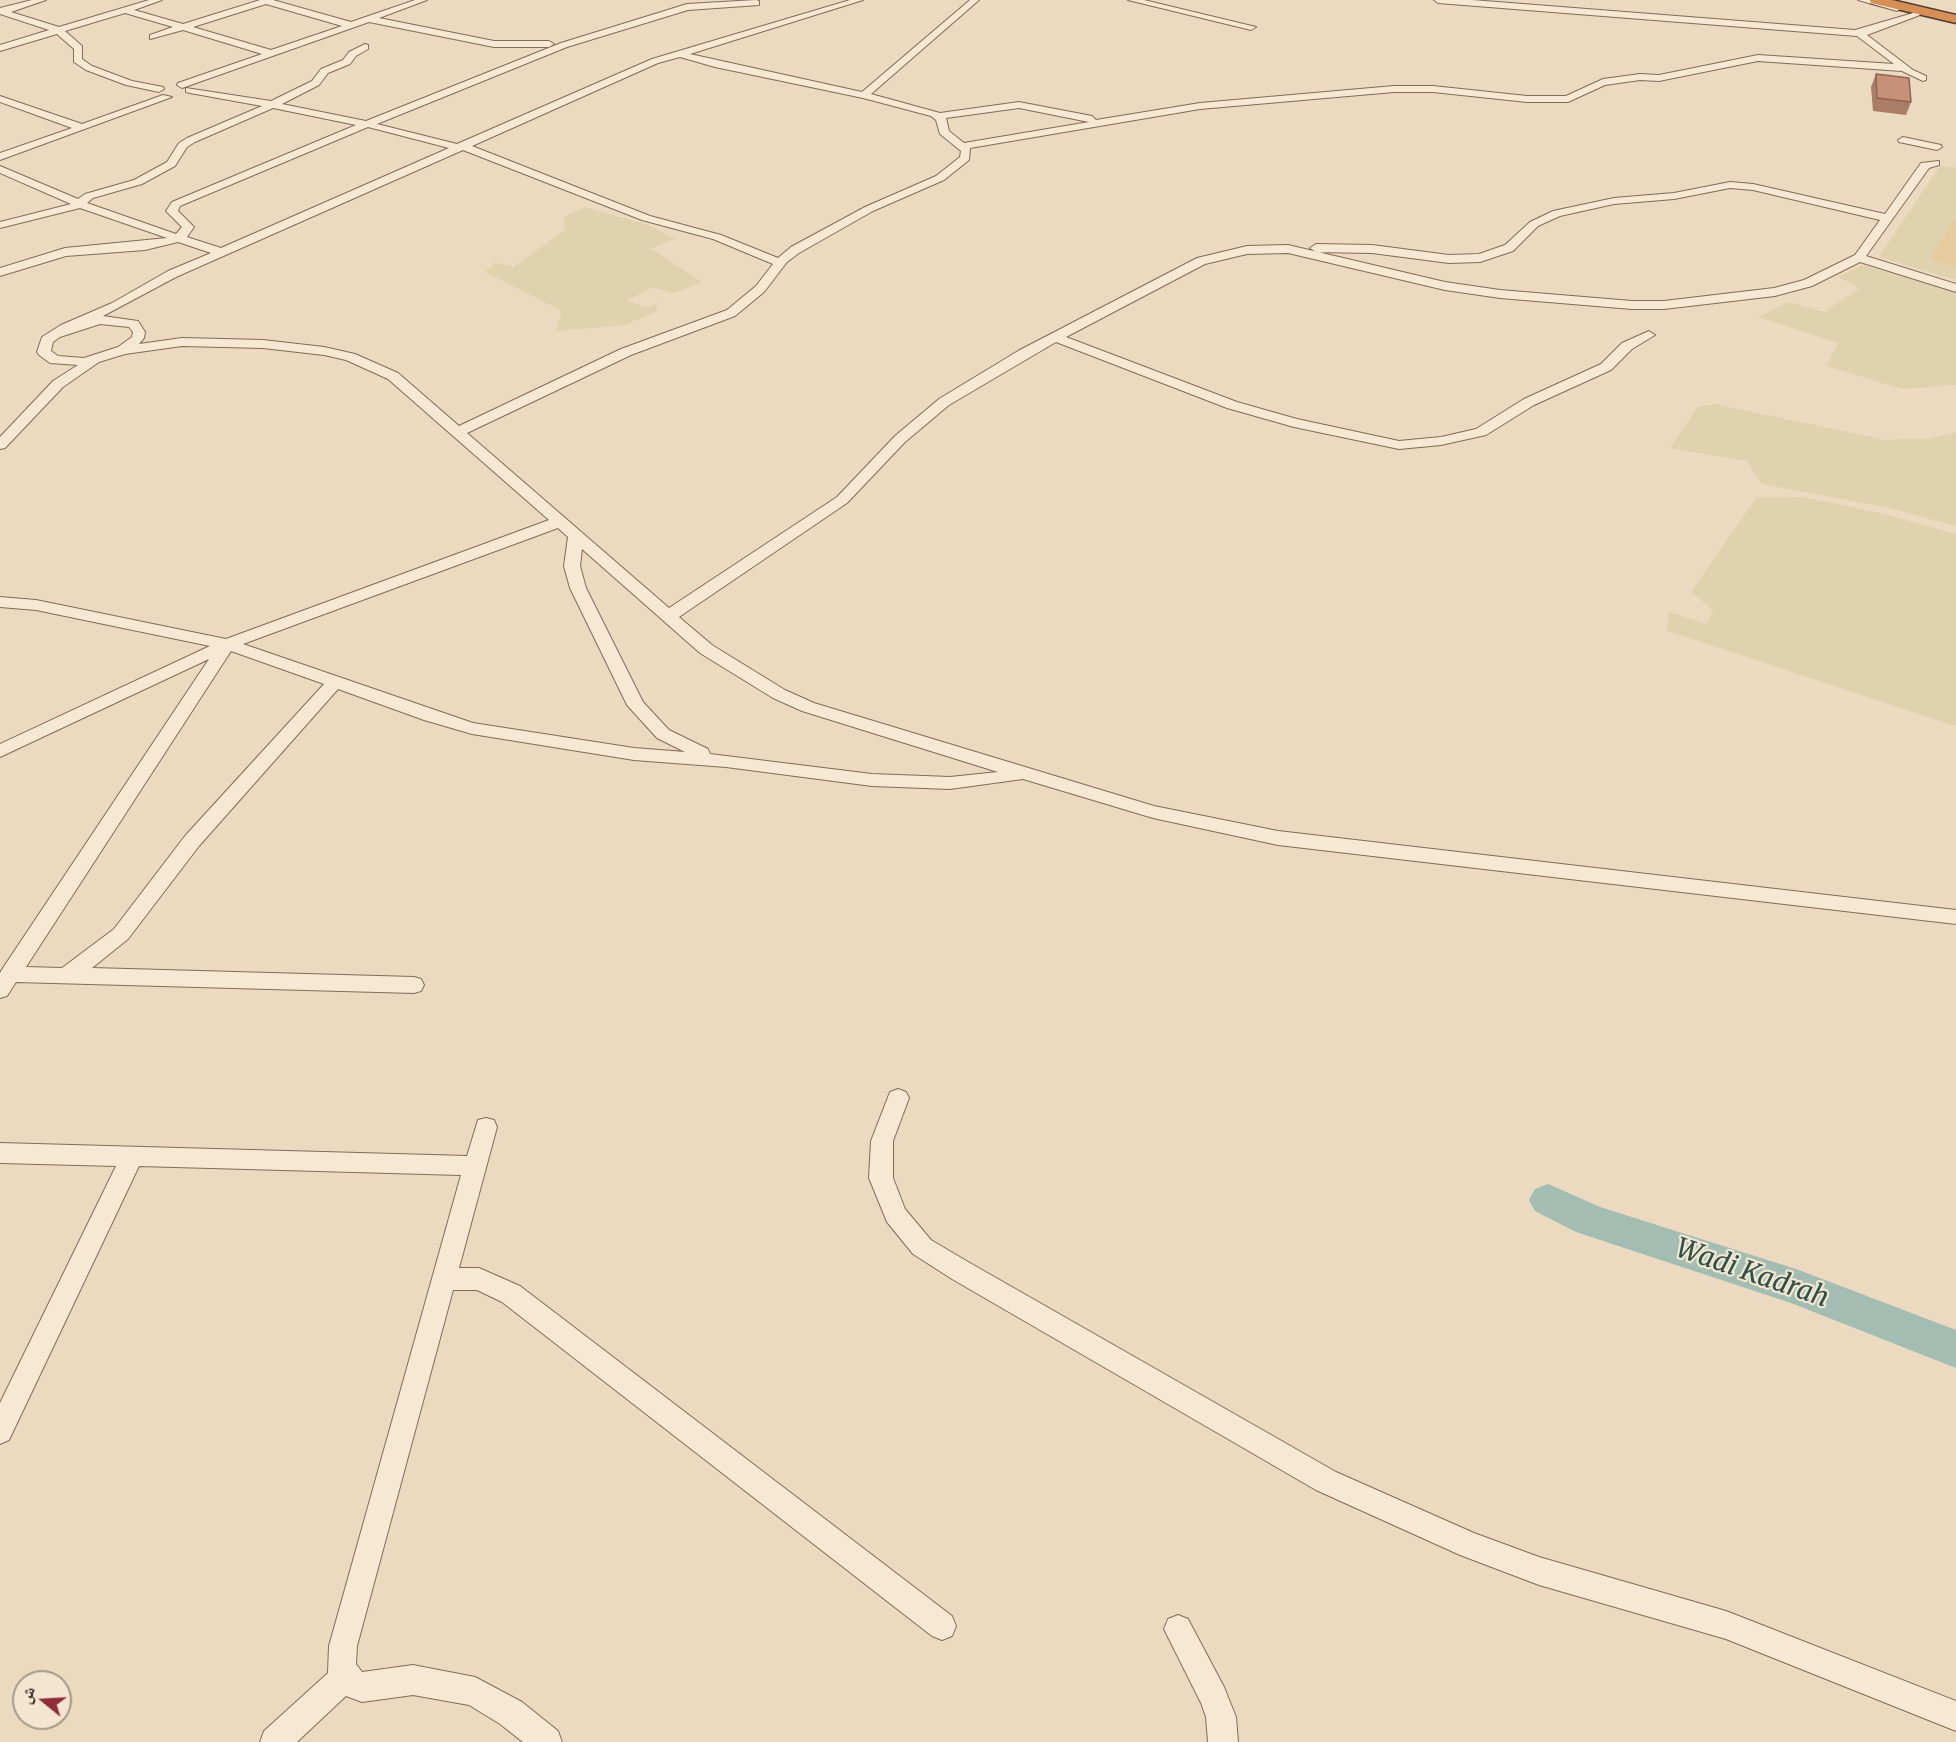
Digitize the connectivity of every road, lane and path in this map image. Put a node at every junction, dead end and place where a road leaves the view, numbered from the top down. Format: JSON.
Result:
{"nodes":[{"id":1,"x":42,"y":0,"type":"edge"},
{"id":2,"x":158,"y":0,"type":"edge"},
{"id":3,"x":423,"y":0,"type":"edge"},
{"id":4,"x":859,"y":0,"type":"edge"},
{"id":5,"x":975,"y":0,"type":"edge"},
{"id":6,"x":1132,"y":0,"type":"edge"},
{"id":7,"x":1438,"y":0,"type":"edge"},
{"id":8,"x":1862,"y":0,"type":"edge"},
{"id":9,"x":1876,"y":0,"type":"edge"},
{"id":10,"x":267,"y":1,"type":"edge"},
{"id":11,"x":756,"y":3,"type":"dead end"},
{"id":12,"x":124,"y":10,"type":"junction"},
{"id":13,"x":1899,"y":10,"type":"edge"},
{"id":14,"x":0,"y":11,"type":"edge"},
{"id":15,"x":1590,"y":12,"type":"junction"},
{"id":16,"x":1956,"y":14,"type":"edge"},
{"id":17,"x":368,"y":19,"type":"junction"},
{"id":18,"x":1956,"y":20,"type":"edge"},
{"id":19,"x":351,"y":25,"type":"junction"},
{"id":20,"x":1251,"y":27,"type":"dead end"},
{"id":21,"x":182,"y":28,"type":"junction"},
{"id":22,"x":58,"y":30,"type":"junction"},
{"id":23,"x":1864,"y":31,"type":"junction"},
{"id":24,"x":1776,"y":36,"type":"dead end"},
{"id":25,"x":153,"y":37,"type":"dead end"},
{"id":26,"x":564,"y":45,"type":"junction"},
{"id":27,"x":365,"y":47,"type":"dead end"},
{"id":28,"x":0,"y":48,"type":"edge"},
{"id":29,"x":270,"y":53,"type":"junction"},
{"id":30,"x":678,"y":53,"type":"junction"},
{"id":31,"x":186,"y":88,"type":"junction"},
{"id":32,"x":163,"y":93,"type":"junction"},
{"id":33,"x":864,"y":94,"type":"junction"},
{"id":34,"x":0,"y":99,"type":"edge"},
{"id":35,"x":270,"y":105,"type":"junction"},
{"id":36,"x":939,"y":116,"type":"junction"},
{"id":37,"x":1109,"y":122,"type":"junction"},
{"id":38,"x":368,"y":124,"type":"junction"},
{"id":39,"x":82,"y":128,"type":"junction"},
{"id":40,"x":1903,"y":140,"type":"dead end"},
{"id":41,"x":459,"y":146,"type":"junction"},
{"id":42,"x":963,"y":146,"type":"junction"},
{"id":43,"x":1936,"y":147,"type":"dead end"},
{"id":44,"x":0,"y":157,"type":"edge"},
{"id":45,"x":1935,"y":163,"type":"dead end"},
{"id":46,"x":0,"y":169,"type":"edge"},
{"id":47,"x":23,"y":178,"type":"junction"},
{"id":48,"x":8,"y":184,"type":"dead end"},
{"id":49,"x":81,"y":202,"type":"junction"},
{"id":50,"x":1889,"y":218,"type":"junction"},
{"id":51,"x":0,"y":225,"type":"edge"},
{"id":52,"x":179,"y":238,"type":"junction"},
{"id":53,"x":1293,"y":250,"type":"junction"},
{"id":54,"x":221,"y":252,"type":"junction"},
{"id":55,"x":1859,"y":258,"type":"junction"},
{"id":56,"x":780,"y":263,"type":"junction"},
{"id":57,"x":0,"y":272,"type":"edge"},
{"id":58,"x":1956,"y":288,"type":"edge"},
{"id":59,"x":138,"y":293,"type":"junction"},
{"id":60,"x":133,"y":325,"type":"junction"},
{"id":61,"x":66,"y":328,"type":"junction"},
{"id":62,"x":1649,"y":335,"type":"dead end"},
{"id":63,"x":1055,"y":337,"type":"junction"},
{"id":64,"x":182,"y":342,"type":"junction"},
{"id":65,"x":123,"y":350,"type":"junction"},
{"id":66,"x":49,"y":357,"type":"junction"},
{"id":67,"x":97,"y":360,"type":"junction"},
{"id":68,"x":58,"y":384,"type":"junction"},
{"id":69,"x":459,"y":431,"type":"junction"},
{"id":70,"x":0,"y":445,"type":"edge"},
{"id":71,"x":562,"y":521,"type":"junction"},
{"id":72,"x":576,"y":534,"type":"junction"},
{"id":73,"x":0,"y":602,"type":"edge"},
{"id":74,"x":669,"y":616,"type":"junction"},
{"id":75,"x":227,"y":644,"type":"junction"},
{"id":76,"x":336,"y":681,"type":"junction"},
{"id":77,"x":0,"y":751,"type":"edge"},
{"id":78,"x":726,"y":761,"type":"junction"},
{"id":79,"x":1026,"y":775,"type":"junction"},
{"id":80,"x":1956,"y":918,"type":"edge"},
{"id":81,"x":67,"y":975,"type":"junction"},
{"id":82,"x":5,"y":982,"type":"edge"},
{"id":83,"x":414,"y":985,"type":"dead end"},
{"id":84,"x":898,"y":1098,"type":"dead end"},
{"id":85,"x":486,"y":1127,"type":"dead end"},
{"id":86,"x":0,"y":1153,"type":"edge"},
{"id":87,"x":132,"y":1157,"type":"junction"},
{"id":88,"x":476,"y":1166,"type":"junction"},
{"id":89,"x":444,"y":1279,"type":"junction"},
{"id":90,"x":0,"y":1431,"type":"edge"},
{"id":91,"x":942,"y":1626,"type":"dead end"},
{"id":92,"x":1178,"y":1629,"type":"dead end"},
{"id":93,"x":345,"y":1677,"type":"junction"},
{"id":94,"x":1956,"y":1716,"type":"edge"},
{"id":95,"x":274,"y":1742,"type":"edge"},
{"id":96,"x":547,"y":1742,"type":"edge"},
{"id":97,"x":1223,"y":1742,"type":"edge"}],
"edges":[{"from":1,"to":14,"type":"street"},
{"from":2,"to":12,"type":"street"},
{"from":3,"to":17,"type":"street"},
{"from":4,"to":30,"type":"street"},
{"from":5,"to":33,"type":"street"},
{"from":6,"to":20,"type":"street"},
{"from":7,"to":15,"type":"street"},
{"from":8,"to":13,"type":"street"},
{"from":9,"to":18,"type":"highway"},
{"from":10,"to":19,"type":"street"},
{"from":10,"to":21,"type":"street"},
{"from":11,"to":26,"type":"street"},
{"from":12,"to":21,"type":"street"},
{"from":12,"to":22,"type":"street"},
{"from":13,"to":16,"type":"highway"},
{"from":13,"to":18,"type":"street"},
{"from":13,"to":23,"type":"street"},
{"from":14,"to":22,"type":"street"},
{"from":15,"to":23,"type":"street"},
{"from":15,"to":24,"type":"street"},
{"from":17,"to":19,"type":"street"},
{"from":17,"to":26,"type":"street"},
{"from":19,"to":29,"type":"street"},
{"from":21,"to":25,"type":"street"},
{"from":21,"to":29,"type":"street"},
{"from":22,"to":28,"type":"street"},
{"from":22,"to":32,"type":"street"},
{"from":23,"to":37,"type":"street"},
{"from":26,"to":38,"type":"street"},
{"from":27,"to":35,"type":"street"},
{"from":29,"to":31,"type":"street"},
{"from":30,"to":33,"type":"street"},
{"from":30,"to":41,"type":"street"},
{"from":31,"to":32,"type":"street"},
{"from":31,"to":35,"type":"street"},
{"from":32,"to":39,"type":"street"},
{"from":33,"to":36,"type":"street"},
{"from":34,"to":39,"type":"street"},
{"from":35,"to":38,"type":"street"},
{"from":35,"to":49,"type":"street"},
{"from":36,"to":37,"type":"street"},
{"from":36,"to":42,"type":"street"},
{"from":37,"to":42,"type":"street"},
{"from":38,"to":41,"type":"street"},
{"from":38,"to":52,"type":"street"},
{"from":39,"to":44,"type":"street"},
{"from":40,"to":43,"type":"street"},
{"from":41,"to":54,"type":"street"},
{"from":41,"to":56,"type":"street"},
{"from":42,"to":56,"type":"street"},
{"from":45,"to":50,"type":"street"},
{"from":46,"to":47,"type":"street"},
{"from":47,"to":48,"type":"street"},
{"from":47,"to":49,"type":"street"},
{"from":49,"to":51,"type":"street"},
{"from":49,"to":52,"type":"street"},
{"from":50,"to":53,"type":"street"},
{"from":50,"to":55,"type":"street"},
{"from":52,"to":54,"type":"street"},
{"from":52,"to":57,"type":"street"},
{"from":53,"to":55,"type":"street"},
{"from":53,"to":63,"type":"street"},
{"from":54,"to":59,"type":"street"},
{"from":55,"to":58,"type":"street"},
{"from":56,"to":69,"type":"street"},
{"from":59,"to":60,"type":"street"},
{"from":59,"to":61,"type":"street"},
{"from":60,"to":61,"type":"street"},
{"from":60,"to":64,"type":"street"},
{"from":60,"to":65,"type":"street"},
{"from":61,"to":66,"type":"street"},
{"from":62,"to":63,"type":"street"},
{"from":63,"to":74,"type":"street"},
{"from":64,"to":65,"type":"street"},
{"from":64,"to":69,"type":"street"},
{"from":65,"to":67,"type":"street"},
{"from":66,"to":67,"type":"street"},
{"from":66,"to":68,"type":"street"},
{"from":67,"to":68,"type":"street"},
{"from":68,"to":70,"type":"street"},
{"from":69,"to":71,"type":"street"},
{"from":71,"to":72,"type":"street"},
{"from":71,"to":75,"type":"street"},
{"from":72,"to":74,"type":"street"},
{"from":72,"to":78,"type":"street"},
{"from":73,"to":75,"type":"street"},
{"from":74,"to":79,"type":"street"},
{"from":75,"to":76,"type":"street"},
{"from":75,"to":77,"type":"street"},
{"from":75,"to":82,"type":"street"},
{"from":76,"to":78,"type":"street"},
{"from":76,"to":81,"type":"street"},
{"from":78,"to":79,"type":"street"},
{"from":79,"to":80,"type":"street"},
{"from":81,"to":82,"type":"street"},
{"from":81,"to":83,"type":"street"},
{"from":84,"to":94,"type":"street"},
{"from":85,"to":88,"type":"street"},
{"from":86,"to":87,"type":"street"},
{"from":87,"to":88,"type":"street"},
{"from":87,"to":90,"type":"street"},
{"from":88,"to":89,"type":"street"},
{"from":89,"to":91,"type":"street"},
{"from":89,"to":93,"type":"street"},
{"from":92,"to":97,"type":"street"},
{"from":93,"to":95,"type":"street"},
{"from":93,"to":96,"type":"street"}]}
